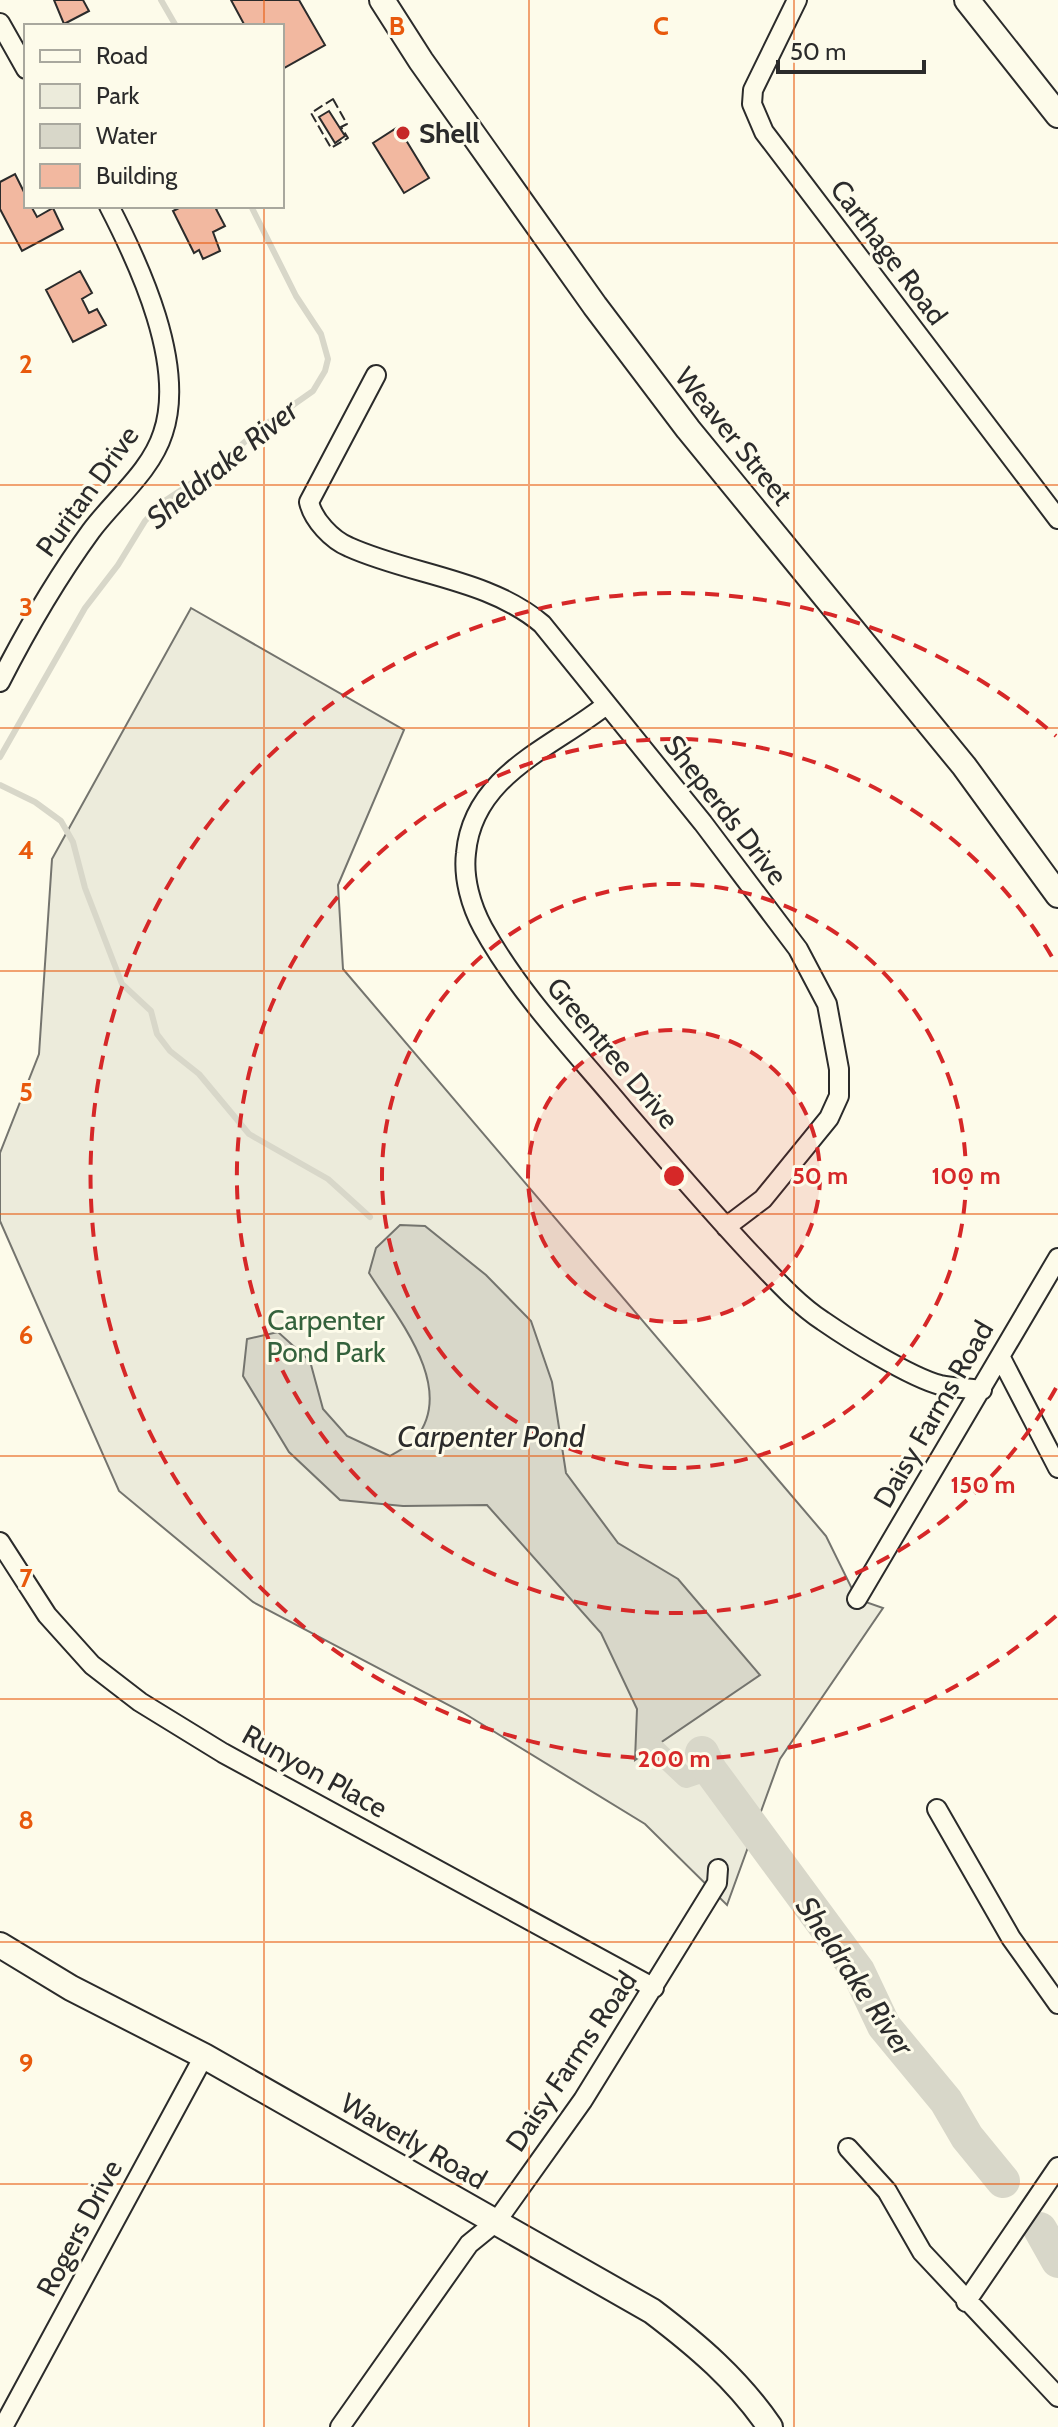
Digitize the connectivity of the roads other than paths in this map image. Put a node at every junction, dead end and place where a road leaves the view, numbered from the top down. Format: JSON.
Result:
{"nodes":[{"id":1,"x":382,"y":0,"type":"edge"},
{"id":2,"x":797,"y":0,"type":"edge"},
{"id":3,"x":967,"y":0,"type":"edge"},
{"id":4,"x":0,"y":23,"type":"edge"},
{"id":5,"x":24,"y":65,"type":"edge"},
{"id":6,"x":1058,"y":115,"type":"edge"},
{"id":7,"x":110,"y":208,"type":"edge"},
{"id":8,"x":376,"y":375,"type":"dead end"},
{"id":9,"x":1058,"y":519,"type":"edge"},
{"id":10,"x":0,"y":682,"type":"edge"},
{"id":11,"x":606,"y":705,"type":"junction"},
{"id":12,"x":1058,"y":895,"type":"edge"},
{"id":13,"x":726,"y":1227,"type":"junction"},
{"id":14,"x":1058,"y":1258,"type":"edge"},
{"id":15,"x":1001,"y":1358,"type":"junction"},
{"id":16,"x":982,"y":1390,"type":"junction"},
{"id":17,"x":1058,"y":1468,"type":"edge"},
{"id":18,"x":0,"y":1542,"type":"edge"},
{"id":19,"x":857,"y":1599,"type":"dead end"},
{"id":20,"x":937,"y":1809,"type":"dead end"},
{"id":21,"x":718,"y":1869,"type":"dead end"},
{"id":22,"x":0,"y":1945,"type":"edge"},
{"id":23,"x":654,"y":1988,"type":"junction"},
{"id":24,"x":1058,"y":2004,"type":"edge"},
{"id":25,"x":204,"y":2056,"type":"junction"},
{"id":26,"x":848,"y":2148,"type":"dead end"},
{"id":27,"x":1058,"y":2167,"type":"edge"},
{"id":28,"x":496,"y":2222,"type":"junction"},
{"id":29,"x":966,"y":2302,"type":"junction"},
{"id":30,"x":1058,"y":2397,"type":"edge"},
{"id":31,"x":3,"y":2427,"type":"edge"},
{"id":32,"x":340,"y":2427,"type":"edge"},
{"id":33,"x":770,"y":2427,"type":"edge"}],
"edges":[{"from":1,"to":12,"type":"main road","name":"Weaver Street"},
{"from":2,"to":9,"type":"street","name":"Carthage Road"},
{"from":3,"to":6,"type":"main road"},
{"from":4,"to":5,"type":"street"},
{"from":7,"to":10,"type":"street","name":"Puritan Drive"},
{"from":8,"to":11,"type":"street","name":"Sheperds Drive"},
{"from":11,"to":13,"type":"street","name":"Sheperds Drive"},
{"from":11,"to":13,"type":"street","name":"Greentree Drive"},
{"from":13,"to":16,"type":"street","name":"Greentree Drive"},
{"from":14,"to":15,"type":"street","name":"Daisy Farms Road"},
{"from":15,"to":16,"type":"street","name":"Daisy Farms Road"},
{"from":15,"to":17,"type":"street"},
{"from":16,"to":19,"type":"street","name":"Daisy Farms Road"},
{"from":18,"to":23,"type":"street","name":"Runyon Place"},
{"from":20,"to":24,"type":"street"},
{"from":21,"to":23,"type":"street","name":"Daisy Farms Road"},
{"from":22,"to":25,"type":"main road","name":"Waverly Road"},
{"from":23,"to":28,"type":"street","name":"Daisy Farms Road"},
{"from":25,"to":28,"type":"main road","name":"Waverly Road"},
{"from":25,"to":31,"type":"street","name":"Rogers Drive"},
{"from":26,"to":29,"type":"street"},
{"from":27,"to":29,"type":"street"},
{"from":28,"to":32,"type":"street","name":"Daisy Farms Road"},
{"from":28,"to":33,"type":"main road","name":"Waverly Road"},
{"from":29,"to":30,"type":"street"}]}
